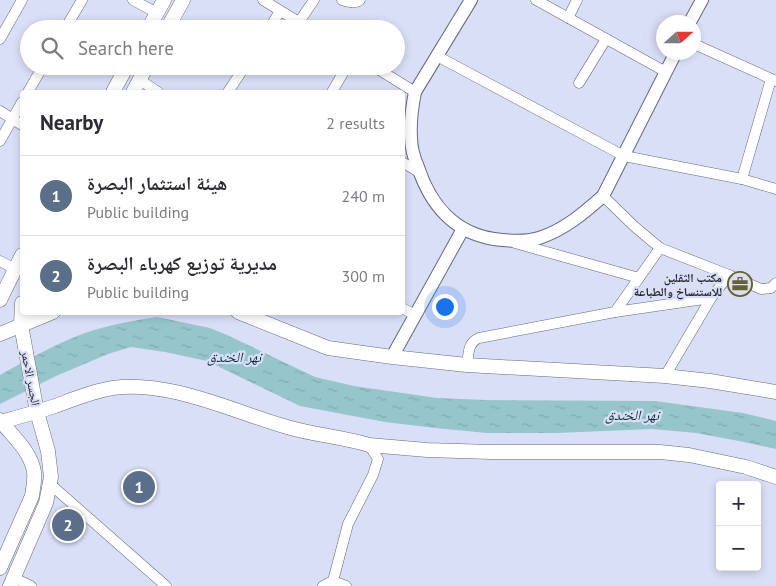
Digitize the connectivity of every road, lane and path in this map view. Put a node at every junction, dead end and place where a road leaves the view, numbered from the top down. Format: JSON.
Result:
{"nodes":[{"id":1,"x":22,"y":0,"type":"edge"},
{"id":2,"x":82,"y":0,"type":"edge"},
{"id":3,"x":133,"y":0,"type":"edge"},
{"id":4,"x":164,"y":0,"type":"edge"},
{"id":5,"x":182,"y":0,"type":"edge"},
{"id":6,"x":263,"y":0,"type":"edge"},
{"id":7,"x":314,"y":0,"type":"edge"},
{"id":8,"x":342,"y":0,"type":"edge"},
{"id":9,"x":360,"y":0,"type":"edge"},
{"id":10,"x":471,"y":0,"type":"edge"},
{"id":11,"x":536,"y":0,"type":"edge"},
{"id":12,"x":577,"y":0,"type":"edge"},
{"id":13,"x":702,"y":0,"type":"edge"},
{"id":14,"x":280,"y":11,"type":"junction"},
{"id":15,"x":157,"y":13,"type":"junction"},
{"id":16,"x":694,"y":15,"type":"edge"},
{"id":17,"x":568,"y":18,"type":"junction"},
{"id":18,"x":70,"y":20,"type":"edge"},
{"id":19,"x":153,"y":20,"type":"edge"},
{"id":20,"x":172,"y":20,"type":"edge"},
{"id":21,"x":274,"y":20,"type":"edge"},
{"id":22,"x":296,"y":20,"type":"edge"},
{"id":23,"x":300,"y":20,"type":"edge"},
{"id":24,"x":0,"y":39,"type":"edge"},
{"id":25,"x":606,"y":39,"type":"junction"},
{"id":26,"x":701,"y":47,"type":"edge"},
{"id":27,"x":437,"y":56,"type":"junction"},
{"id":28,"x":672,"y":60,"type":"edge"},
{"id":29,"x":666,"y":72,"type":"junction"},
{"id":30,"x":38,"y":75,"type":"edge"},
{"id":31,"x":122,"y":75,"type":"edge"},
{"id":32,"x":142,"y":75,"type":"edge"},
{"id":33,"x":239,"y":75,"type":"edge"},
{"id":34,"x":342,"y":75,"type":"edge"},
{"id":35,"x":388,"y":75,"type":"edge"},
{"id":36,"x":140,"y":80,"type":"junction"},
{"id":37,"x":773,"y":80,"type":"edge"},
{"id":38,"x":579,"y":83,"type":"dead end"},
{"id":39,"x":29,"y":90,"type":"edge"},
{"id":40,"x":114,"y":90,"type":"edge"},
{"id":41,"x":134,"y":90,"type":"edge"},
{"id":42,"x":155,"y":90,"type":"edge"},
{"id":43,"x":229,"y":90,"type":"edge"},
{"id":44,"x":333,"y":90,"type":"edge"},
{"id":45,"x":416,"y":92,"type":"junction"},
{"id":46,"x":20,"y":106,"type":"edge"},
{"id":47,"x":0,"y":111,"type":"edge"},
{"id":48,"x":13,"y":119,"type":"junction"},
{"id":49,"x":20,"y":124,"type":"edge"},
{"id":50,"x":0,"y":141,"type":"edge"},
{"id":51,"x":624,"y":156,"type":"junction"},
{"id":52,"x":405,"y":164,"type":"edge"},
{"id":53,"x":419,"y":172,"type":"junction"},
{"id":54,"x":742,"y":179,"type":"junction"},
{"id":55,"x":776,"y":189,"type":"edge"},
{"id":56,"x":603,"y":196,"type":"junction"},
{"id":57,"x":463,"y":229,"type":"junction"},
{"id":58,"x":509,"y":241,"type":"junction"},
{"id":59,"x":660,"y":248,"type":"junction"},
{"id":60,"x":20,"y":259,"type":"edge"},
{"id":61,"x":0,"y":261,"type":"edge"},
{"id":62,"x":15,"y":269,"type":"junction"},
{"id":63,"x":729,"y":276,"type":"junction"},
{"id":64,"x":639,"y":278,"type":"junction"},
{"id":65,"x":776,"y":283,"type":"edge"},
{"id":66,"x":711,"y":298,"type":"junction"},
{"id":67,"x":0,"y":300,"type":"edge"},
{"id":68,"x":405,"y":310,"type":"edge"},
{"id":69,"x":615,"y":312,"type":"junction"},
{"id":70,"x":21,"y":315,"type":"edge"},
{"id":71,"x":46,"y":315,"type":"edge"},
{"id":72,"x":246,"y":315,"type":"edge"},
{"id":73,"x":416,"y":315,"type":"junction"},
{"id":74,"x":21,"y":325,"type":"junction"},
{"id":75,"x":0,"y":334,"type":"edge"},
{"id":76,"x":392,"y":357,"type":"junction"},
{"id":77,"x":467,"y":365,"type":"junction"},
{"id":78,"x":665,"y":376,"type":"junction"},
{"id":79,"x":776,"y":392,"type":"edge"},
{"id":80,"x":37,"y":412,"type":"junction"},
{"id":81,"x":0,"y":421,"type":"edge"},
{"id":82,"x":369,"y":445,"type":"junction"},
{"id":83,"x":776,"y":476,"type":"edge"},
{"id":84,"x":50,"y":484,"type":"junction"},
{"id":85,"x":0,"y":568,"type":"edge"},
{"id":86,"x":333,"y":581,"type":"junction"},
{"id":87,"x":12,"y":582,"type":"edge"},
{"id":88,"x":31,"y":586,"type":"edge"},
{"id":89,"x":166,"y":586,"type":"edge"},
{"id":90,"x":323,"y":586,"type":"edge"},
{"id":91,"x":346,"y":586,"type":"edge"}],
"edges":[{"from":1,"to":24,"type":"street"},
{"from":2,"to":18,"type":"street"},
{"from":3,"to":15,"type":"street"},
{"from":4,"to":15,"type":"main road"},
{"from":5,"to":20,"type":"main road"},
{"from":6,"to":14,"type":"street"},
{"from":7,"to":23,"type":"street"},
{"from":8,"to":9,"type":"street"},
{"from":10,"to":27,"type":"street"},
{"from":11,"to":17,"type":"street"},
{"from":12,"to":17,"type":"street"},
{"from":13,"to":16,"type":"street"},
{"from":14,"to":21,"type":"street"},
{"from":14,"to":22,"type":"street"},
{"from":15,"to":19,"type":"main road"},
{"from":17,"to":25,"type":"street"},
{"from":25,"to":29,"type":"street"},
{"from":25,"to":38,"type":"street"},
{"from":26,"to":37,"type":"street"},
{"from":27,"to":45,"type":"street"},
{"from":27,"to":51,"type":"street"},
{"from":28,"to":29,"type":"street"},
{"from":29,"to":51,"type":"street"},
{"from":30,"to":39,"type":"street"},
{"from":31,"to":40,"type":"main road"},
{"from":32,"to":36,"type":"main road"},
{"from":33,"to":43,"type":"street"},
{"from":34,"to":44,"type":"street"},
{"from":35,"to":45,"type":"street"},
{"from":36,"to":41,"type":"main road"},
{"from":36,"to":42,"type":"street"},
{"from":37,"to":54,"type":"street"},
{"from":45,"to":53,"type":"street"},
{"from":46,"to":48,"type":"street"},
{"from":47,"to":48,"type":"street"},
{"from":48,"to":49,"type":"street"},
{"from":48,"to":50,"type":"street"},
{"from":51,"to":54,"type":"street"},
{"from":51,"to":56,"type":"street"},
{"from":52,"to":53,"type":"street"},
{"from":53,"to":57,"type":"street"},
{"from":54,"to":55,"type":"street"},
{"from":56,"to":58,"type":"street"},
{"from":56,"to":59,"type":"street"},
{"from":57,"to":58,"type":"street"},
{"from":57,"to":73,"type":"street"},
{"from":58,"to":64,"type":"street"},
{"from":59,"to":63,"type":"street"},
{"from":59,"to":64,"type":"street"},
{"from":60,"to":62,"type":"main road"},
{"from":61,"to":62,"type":"street"},
{"from":62,"to":67,"type":"main road"},
{"from":63,"to":65,"type":"street"},
{"from":63,"to":66,"type":"street"},
{"from":64,"to":69,"type":"street"},
{"from":66,"to":69,"type":"street"},
{"from":66,"to":78,"type":"street"},
{"from":68,"to":73,"type":"street"},
{"from":69,"to":77,"type":"street"},
{"from":70,"to":74,"type":"main road","name":"الجسر الاحمر"},
{"from":71,"to":74,"type":"main road"},
{"from":72,"to":76,"type":"main road"},
{"from":73,"to":76,"type":"street"},
{"from":74,"to":75,"type":"main road"},
{"from":74,"to":80,"type":"main road","name":"الجسر الاحمر"},
{"from":76,"to":77,"type":"main road"},
{"from":77,"to":78,"type":"main road"},
{"from":78,"to":79,"type":"main road"},
{"from":80,"to":81,"type":"main road"},
{"from":80,"to":82,"type":"main road"},
{"from":80,"to":84,"type":"main road","name":"الجسر الاحمر"},
{"from":81,"to":85,"type":"main road"},
{"from":82,"to":83,"type":"main road"},
{"from":82,"to":86,"type":"street"},
{"from":84,"to":87,"type":"main road","name":"الجسر الاحمر"},
{"from":84,"to":89,"type":"street"},
{"from":86,"to":90,"type":"street"},
{"from":86,"to":91,"type":"street"},
{"from":87,"to":88,"type":"street"}]}
